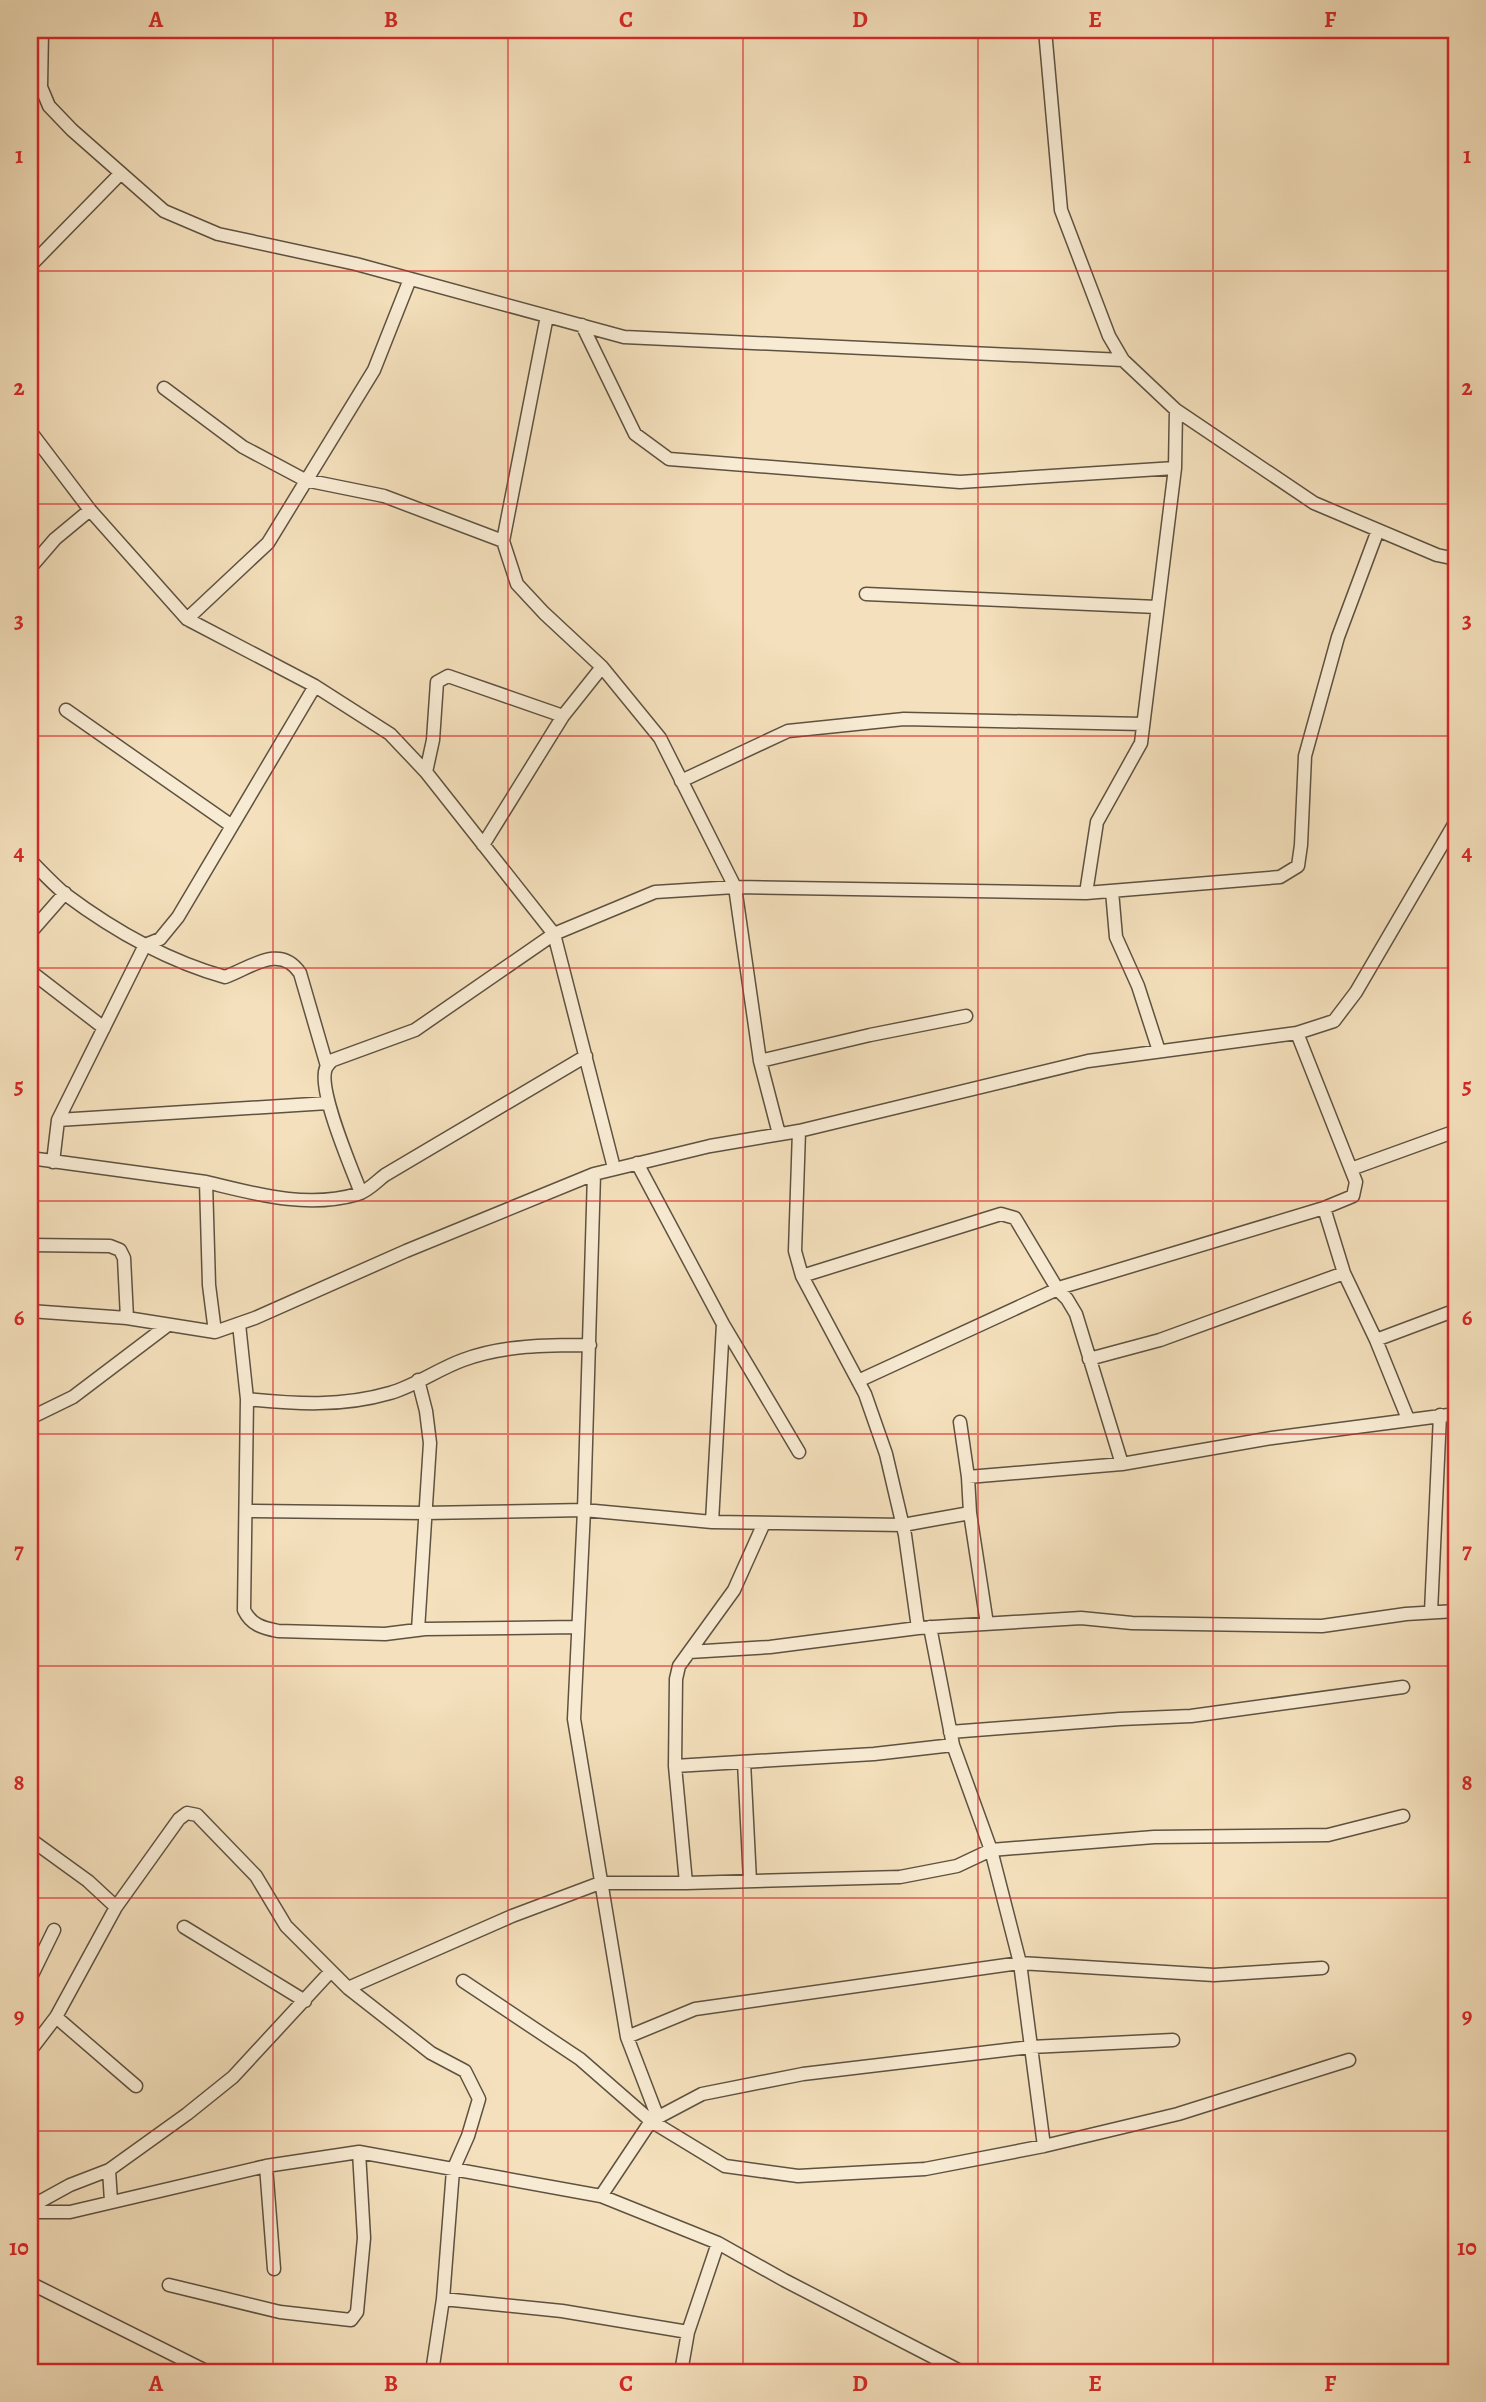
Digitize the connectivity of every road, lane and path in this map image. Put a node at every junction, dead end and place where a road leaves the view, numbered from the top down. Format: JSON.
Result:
{"nodes":[{"id":1,"x":42,"y":30,"type":"edge"},
{"id":2,"x":1045,"y":30,"type":"edge"},
{"id":3,"x":121,"y":173,"type":"junction"},
{"id":4,"x":30,"y":266,"type":"edge"},
{"id":5,"x":410,"y":279,"type":"junction"},
{"id":6,"x":547,"y":316,"type":"junction"},
{"id":7,"x":582,"y":325,"type":"junction"},
{"id":8,"x":1123,"y":359,"type":"junction"},
{"id":9,"x":164,"y":388,"type":"dead end"},
{"id":10,"x":1176,"y":410,"type":"junction"},
{"id":11,"x":30,"y":431,"type":"edge"},
{"id":12,"x":1175,"y":468,"type":"junction"},
{"id":13,"x":305,"y":480,"type":"junction"},
{"id":14,"x":90,"y":510,"type":"junction"},
{"id":15,"x":1378,"y":530,"type":"junction"},
{"id":16,"x":503,"y":541,"type":"junction"},
{"id":17,"x":1456,"y":559,"type":"edge"},
{"id":18,"x":30,"y":568,"type":"edge"},
{"id":19,"x":866,"y":594,"type":"dead end"},
{"id":20,"x":1157,"y":607,"type":"junction"},
{"id":21,"x":187,"y":619,"type":"junction"},
{"id":22,"x":602,"y":667,"type":"junction"},
{"id":23,"x":315,"y":686,"type":"junction"},
{"id":24,"x":66,"y":710,"type":"dead end"},
{"id":25,"x":563,"y":716,"type":"junction"},
{"id":26,"x":1143,"y":724,"type":"junction"},
{"id":27,"x":426,"y":772,"type":"junction"},
{"id":28,"x":681,"y":781,"type":"junction"},
{"id":29,"x":1456,"y":821,"type":"edge"},
{"id":30,"x":232,"y":826,"type":"junction"},
{"id":31,"x":484,"y":845,"type":"junction"},
{"id":32,"x":30,"y":860,"type":"edge"},
{"id":33,"x":735,"y":887,"type":"junction"},
{"id":34,"x":1112,"y":891,"type":"junction"},
{"id":35,"x":65,"y":893,"type":"junction"},
{"id":36,"x":1086,"y":893,"type":"junction"},
{"id":37,"x":30,"y":933,"type":"edge"},
{"id":38,"x":554,"y":934,"type":"junction"},
{"id":39,"x":145,"y":945,"type":"junction"},
{"id":40,"x":30,"y":971,"type":"edge"},
{"id":41,"x":966,"y":1016,"type":"dead end"},
{"id":42,"x":104,"y":1028,"type":"junction"},
{"id":43,"x":1297,"y":1033,"type":"junction"},
{"id":44,"x":1159,"y":1051,"type":"junction"},
{"id":45,"x":586,"y":1056,"type":"junction"},
{"id":46,"x":760,"y":1061,"type":"junction"},
{"id":47,"x":327,"y":1066,"type":"junction"},
{"id":48,"x":328,"y":1103,"type":"junction"},
{"id":49,"x":58,"y":1120,"type":"junction"},
{"id":50,"x":799,"y":1131,"type":"junction"},
{"id":51,"x":1456,"y":1131,"type":"edge"},
{"id":52,"x":779,"y":1134,"type":"junction"},
{"id":53,"x":30,"y":1158,"type":"edge"},
{"id":54,"x":53,"y":1162,"type":"junction"},
{"id":55,"x":637,"y":1163,"type":"junction"},
{"id":56,"x":614,"y":1168,"type":"junction"},
{"id":57,"x":1351,"y":1169,"type":"junction"},
{"id":58,"x":594,"y":1174,"type":"junction"},
{"id":59,"x":206,"y":1182,"type":"junction"},
{"id":60,"x":361,"y":1193,"type":"junction"},
{"id":61,"x":1324,"y":1208,"type":"junction"},
{"id":62,"x":30,"y":1245,"type":"edge"},
{"id":63,"x":1344,"y":1273,"type":"junction"},
{"id":64,"x":802,"y":1276,"type":"junction"},
{"id":65,"x":1058,"y":1290,"type":"junction"},
{"id":66,"x":1456,"y":1310,"type":"edge"},
{"id":67,"x":30,"y":1311,"type":"edge"},
{"id":68,"x":127,"y":1318,"type":"junction"},
{"id":69,"x":239,"y":1324,"type":"junction"},
{"id":70,"x":723,"y":1324,"type":"junction"},
{"id":71,"x":168,"y":1325,"type":"junction"},
{"id":72,"x":215,"y":1332,"type":"junction"},
{"id":73,"x":1376,"y":1340,"type":"junction"},
{"id":74,"x":590,"y":1345,"type":"junction"},
{"id":75,"x":1089,"y":1359,"type":"junction"},
{"id":76,"x":418,"y":1380,"type":"junction"},
{"id":77,"x":858,"y":1381,"type":"junction"},
{"id":78,"x":247,"y":1399,"type":"junction"},
{"id":79,"x":1456,"y":1414,"type":"edge"},
{"id":80,"x":1440,"y":1415,"type":"junction"},
{"id":81,"x":30,"y":1418,"type":"edge"},
{"id":82,"x":1408,"y":1419,"type":"junction"},
{"id":83,"x":960,"y":1422,"type":"dead end"},
{"id":84,"x":799,"y":1452,"type":"dead end"},
{"id":85,"x":1122,"y":1464,"type":"junction"},
{"id":86,"x":968,"y":1477,"type":"junction"},
{"id":87,"x":584,"y":1510,"type":"junction"},
{"id":88,"x":246,"y":1511,"type":"junction"},
{"id":89,"x":424,"y":1513,"type":"junction"},
{"id":90,"x":970,"y":1513,"type":"junction"},
{"id":91,"x":712,"y":1522,"type":"junction"},
{"id":92,"x":764,"y":1523,"type":"junction"},
{"id":93,"x":903,"y":1525,"type":"junction"},
{"id":94,"x":1456,"y":1611,"type":"edge"},
{"id":95,"x":1431,"y":1612,"type":"junction"},
{"id":96,"x":987,"y":1624,"type":"junction"},
{"id":97,"x":924,"y":1627,"type":"junction"},
{"id":98,"x":577,"y":1628,"type":"junction"},
{"id":99,"x":418,"y":1630,"type":"junction"},
{"id":100,"x":689,"y":1652,"type":"junction"},
{"id":101,"x":1403,"y":1687,"type":"dead end"},
{"id":102,"x":951,"y":1738,"type":"junction"},
{"id":103,"x":744,"y":1762,"type":"junction"},
{"id":104,"x":675,"y":1766,"type":"junction"},
{"id":105,"x":1404,"y":1816,"type":"dead end"},
{"id":106,"x":30,"y":1839,"type":"edge"},
{"id":107,"x":991,"y":1850,"type":"junction"},
{"id":108,"x":750,"y":1881,"type":"junction"},
{"id":109,"x":600,"y":1882,"type":"junction"},
{"id":110,"x":686,"y":1883,"type":"junction"},
{"id":111,"x":116,"y":1907,"type":"junction"},
{"id":112,"x":184,"y":1927,"type":"dead end"},
{"id":113,"x":54,"y":1930,"type":"dead end"},
{"id":114,"x":1020,"y":1962,"type":"junction"},
{"id":115,"x":1322,"y":1968,"type":"dead end"},
{"id":116,"x":331,"y":1971,"type":"junction"},
{"id":117,"x":30,"y":1979,"type":"edge"},
{"id":118,"x":463,"y":1981,"type":"dead end"},
{"id":119,"x":348,"y":1988,"type":"junction"},
{"id":120,"x":305,"y":2001,"type":"junction"},
{"id":121,"x":56,"y":2017,"type":"junction"},
{"id":122,"x":627,"y":2037,"type":"junction"},
{"id":123,"x":1173,"y":2040,"type":"dead end"},
{"id":124,"x":1031,"y":2047,"type":"junction"},
{"id":125,"x":30,"y":2051,"type":"edge"},
{"id":126,"x":1349,"y":2060,"type":"dead end"},
{"id":127,"x":136,"y":2086,"type":"dead end"},
{"id":128,"x":654,"y":2120,"type":"junction"},
{"id":129,"x":1044,"y":2146,"type":"junction"},
{"id":130,"x":359,"y":2152,"type":"junction"},
{"id":131,"x":266,"y":2166,"type":"junction"},
{"id":132,"x":109,"y":2170,"type":"junction"},
{"id":133,"x":453,"y":2170,"type":"junction"},
{"id":134,"x":601,"y":2196,"type":"junction"},
{"id":135,"x":111,"y":2201,"type":"junction"},
{"id":136,"x":30,"y":2209,"type":"edge"},
{"id":137,"x":718,"y":2243,"type":"junction"},
{"id":138,"x":274,"y":2269,"type":"dead end"},
{"id":139,"x":30,"y":2283,"type":"edge"},
{"id":140,"x":169,"y":2285,"type":"dead end"},
{"id":141,"x":443,"y":2299,"type":"junction"},
{"id":142,"x":688,"y":2332,"type":"junction"},
{"id":143,"x":208,"y":2372,"type":"edge"},
{"id":144,"x":432,"y":2372,"type":"edge"},
{"id":145,"x":681,"y":2372,"type":"edge"},
{"id":146,"x":962,"y":2372,"type":"edge"}],
"edges":[{"from":1,"to":3,"type":"street"},
{"from":2,"to":8,"type":"street"},
{"from":3,"to":4,"type":"street"},
{"from":3,"to":5,"type":"street"},
{"from":5,"to":6,"type":"street"},
{"from":5,"to":13,"type":"street"},
{"from":6,"to":7,"type":"street"},
{"from":6,"to":16,"type":"street"},
{"from":7,"to":8,"type":"street"},
{"from":7,"to":12,"type":"street"},
{"from":8,"to":10,"type":"street"},
{"from":9,"to":13,"type":"street"},
{"from":10,"to":12,"type":"street"},
{"from":10,"to":15,"type":"street"},
{"from":11,"to":14,"type":"street"},
{"from":12,"to":20,"type":"street"},
{"from":13,"to":16,"type":"street"},
{"from":13,"to":21,"type":"street"},
{"from":14,"to":18,"type":"street"},
{"from":14,"to":21,"type":"street"},
{"from":15,"to":17,"type":"street"},
{"from":15,"to":34,"type":"street"},
{"from":16,"to":22,"type":"street"},
{"from":19,"to":20,"type":"street"},
{"from":20,"to":26,"type":"street"},
{"from":21,"to":23,"type":"street"},
{"from":22,"to":25,"type":"street"},
{"from":22,"to":28,"type":"street"},
{"from":23,"to":27,"type":"street"},
{"from":23,"to":30,"type":"street"},
{"from":24,"to":30,"type":"street"},
{"from":25,"to":27,"type":"street"},
{"from":25,"to":31,"type":"street"},
{"from":26,"to":28,"type":"street"},
{"from":26,"to":36,"type":"street"},
{"from":27,"to":31,"type":"street"},
{"from":28,"to":33,"type":"street"},
{"from":29,"to":43,"type":"street"},
{"from":30,"to":39,"type":"street"},
{"from":31,"to":38,"type":"street"},
{"from":32,"to":35,"type":"street"},
{"from":33,"to":36,"type":"street"},
{"from":33,"to":38,"type":"street"},
{"from":33,"to":46,"type":"street"},
{"from":34,"to":36,"type":"street"},
{"from":34,"to":44,"type":"street"},
{"from":35,"to":37,"type":"street"},
{"from":35,"to":39,"type":"street"},
{"from":38,"to":45,"type":"street"},
{"from":38,"to":47,"type":"street"},
{"from":39,"to":42,"type":"street"},
{"from":39,"to":47,"type":"street"},
{"from":40,"to":42,"type":"street"},
{"from":41,"to":46,"type":"street"},
{"from":42,"to":49,"type":"street"},
{"from":43,"to":44,"type":"street"},
{"from":43,"to":57,"type":"street"},
{"from":44,"to":50,"type":"street"},
{"from":45,"to":56,"type":"street"},
{"from":45,"to":60,"type":"street"},
{"from":46,"to":52,"type":"street"},
{"from":47,"to":48,"type":"street"},
{"from":48,"to":49,"type":"street"},
{"from":48,"to":60,"type":"street"},
{"from":49,"to":54,"type":"street"},
{"from":50,"to":52,"type":"street"},
{"from":50,"to":64,"type":"street"},
{"from":51,"to":57,"type":"street"},
{"from":52,"to":55,"type":"street"},
{"from":53,"to":54,"type":"street"},
{"from":54,"to":59,"type":"street"},
{"from":55,"to":56,"type":"street"},
{"from":55,"to":70,"type":"street"},
{"from":56,"to":58,"type":"street"},
{"from":57,"to":61,"type":"street"},
{"from":58,"to":69,"type":"street"},
{"from":58,"to":74,"type":"street"},
{"from":59,"to":60,"type":"street"},
{"from":59,"to":72,"type":"street"},
{"from":61,"to":63,"type":"street"},
{"from":61,"to":65,"type":"street"},
{"from":62,"to":68,"type":"street"},
{"from":63,"to":73,"type":"street"},
{"from":63,"to":75,"type":"street"},
{"from":64,"to":65,"type":"street"},
{"from":64,"to":77,"type":"street"},
{"from":65,"to":75,"type":"street"},
{"from":65,"to":77,"type":"street"},
{"from":66,"to":73,"type":"street"},
{"from":67,"to":68,"type":"street"},
{"from":68,"to":71,"type":"street"},
{"from":69,"to":72,"type":"street"},
{"from":69,"to":78,"type":"street"},
{"from":70,"to":84,"type":"street"},
{"from":70,"to":91,"type":"street"},
{"from":71,"to":72,"type":"street"},
{"from":71,"to":81,"type":"street"},
{"from":73,"to":82,"type":"street"},
{"from":74,"to":76,"type":"street"},
{"from":74,"to":87,"type":"street"},
{"from":75,"to":85,"type":"street"},
{"from":76,"to":78,"type":"street"},
{"from":76,"to":89,"type":"street"},
{"from":77,"to":93,"type":"street"},
{"from":78,"to":88,"type":"street"},
{"from":79,"to":80,"type":"street"},
{"from":80,"to":82,"type":"street"},
{"from":80,"to":95,"type":"street"},
{"from":82,"to":85,"type":"street"},
{"from":83,"to":86,"type":"street"},
{"from":85,"to":86,"type":"street"},
{"from":86,"to":90,"type":"street"},
{"from":87,"to":89,"type":"street"},
{"from":87,"to":91,"type":"street"},
{"from":87,"to":98,"type":"street"},
{"from":88,"to":89,"type":"street"},
{"from":88,"to":99,"type":"street"},
{"from":89,"to":99,"type":"street"},
{"from":90,"to":93,"type":"street"},
{"from":90,"to":96,"type":"street"},
{"from":91,"to":92,"type":"street"},
{"from":92,"to":93,"type":"street"},
{"from":92,"to":100,"type":"street"},
{"from":93,"to":97,"type":"street"},
{"from":94,"to":95,"type":"street"},
{"from":95,"to":96,"type":"street"},
{"from":96,"to":97,"type":"street"},
{"from":97,"to":100,"type":"street"},
{"from":97,"to":102,"type":"street"},
{"from":98,"to":99,"type":"street"},
{"from":98,"to":109,"type":"street"},
{"from":100,"to":104,"type":"street"},
{"from":101,"to":102,"type":"street"},
{"from":102,"to":103,"type":"street"},
{"from":102,"to":107,"type":"street"},
{"from":103,"to":104,"type":"street"},
{"from":103,"to":108,"type":"street"},
{"from":104,"to":110,"type":"street"},
{"from":105,"to":107,"type":"street"},
{"from":106,"to":111,"type":"street"},
{"from":107,"to":108,"type":"street"},
{"from":107,"to":114,"type":"street"},
{"from":108,"to":110,"type":"street"},
{"from":109,"to":110,"type":"street"},
{"from":109,"to":119,"type":"street"},
{"from":109,"to":122,"type":"street"},
{"from":111,"to":116,"type":"street"},
{"from":111,"to":121,"type":"street"},
{"from":112,"to":120,"type":"street"},
{"from":113,"to":117,"type":"street"},
{"from":114,"to":115,"type":"street"},
{"from":114,"to":122,"type":"street"},
{"from":114,"to":124,"type":"street"},
{"from":116,"to":119,"type":"street"},
{"from":116,"to":120,"type":"street"},
{"from":118,"to":128,"type":"street"},
{"from":119,"to":133,"type":"street"},
{"from":120,"to":132,"type":"street"},
{"from":121,"to":125,"type":"street"},
{"from":121,"to":127,"type":"street"},
{"from":122,"to":128,"type":"street"},
{"from":123,"to":124,"type":"street"},
{"from":124,"to":128,"type":"street"},
{"from":124,"to":129,"type":"street"},
{"from":126,"to":129,"type":"street"},
{"from":128,"to":129,"type":"street"},
{"from":128,"to":134,"type":"street"},
{"from":130,"to":131,"type":"street"},
{"from":130,"to":133,"type":"street"},
{"from":130,"to":140,"type":"street"},
{"from":131,"to":135,"type":"street"},
{"from":131,"to":138,"type":"street"},
{"from":132,"to":135,"type":"street"},
{"from":132,"to":136,"type":"street"},
{"from":133,"to":134,"type":"street"},
{"from":133,"to":141,"type":"street"},
{"from":134,"to":137,"type":"street"},
{"from":135,"to":136,"type":"street"},
{"from":137,"to":142,"type":"street"},
{"from":137,"to":146,"type":"street"},
{"from":139,"to":143,"type":"street"},
{"from":141,"to":142,"type":"street"},
{"from":141,"to":144,"type":"street"},
{"from":142,"to":145,"type":"street"}]}
